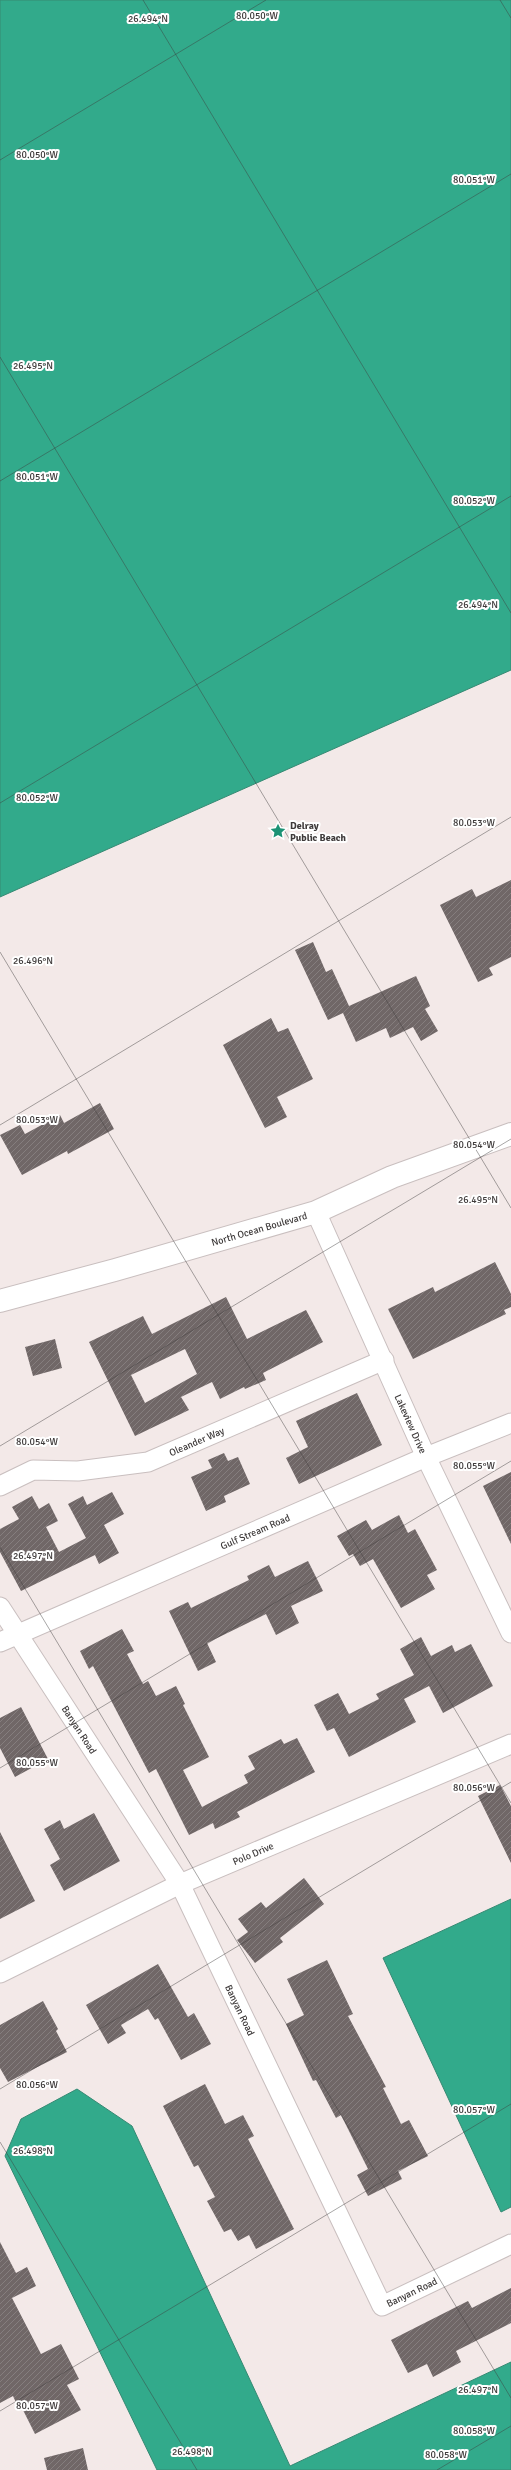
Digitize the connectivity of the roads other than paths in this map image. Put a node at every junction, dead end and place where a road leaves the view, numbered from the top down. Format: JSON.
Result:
{"nodes":[{"id":1,"x":511,"y":1134,"type":"edge"},
{"id":2,"x":316,"y":1212,"type":"junction"},
{"id":3,"x":0,"y":1301,"type":"edge"},
{"id":4,"x":384,"y":1360,"type":"junction"},
{"id":5,"x":511,"y":1423,"type":"edge"},
{"id":6,"x":426,"y":1457,"type":"junction"},
{"id":7,"x":0,"y":1486,"type":"edge"},
{"id":8,"x":0,"y":1607,"type":"edge"},
{"id":9,"x":511,"y":1633,"type":"edge"},
{"id":10,"x":8,"y":1637,"type":"edge"},
{"id":11,"x":511,"y":1744,"type":"edge"},
{"id":12,"x":180,"y":1884,"type":"junction"},
{"id":13,"x":0,"y":1973,"type":"edge"},
{"id":14,"x":511,"y":2244,"type":"edge"}],
"edges":[{"from":1,"to":2,"type":"main road","name":"North Ocean Boulevard"},
{"from":2,"to":3,"type":"main road","name":"North Ocean Boulevard"},
{"from":2,"to":4,"type":"street","name":"Lakeview Drive"},
{"from":4,"to":6,"type":"street","name":"Lakeview Drive"},
{"from":4,"to":7,"type":"street","name":"Oleander Way"},
{"from":5,"to":6,"type":"street","name":"Gulf Stream Road"},
{"from":6,"to":9,"type":"street","name":"Lakeview Drive"},
{"from":6,"to":10,"type":"street","name":"Gulf Stream Road"},
{"from":8,"to":10,"type":"street","name":"Banyan Road"},
{"from":10,"to":12,"type":"street","name":"Banyan Road"},
{"from":11,"to":12,"type":"street","name":"Polo Drive"},
{"from":12,"to":13,"type":"street","name":"Polo Drive"},
{"from":12,"to":14,"type":"street","name":"Banyan Road"}]}
